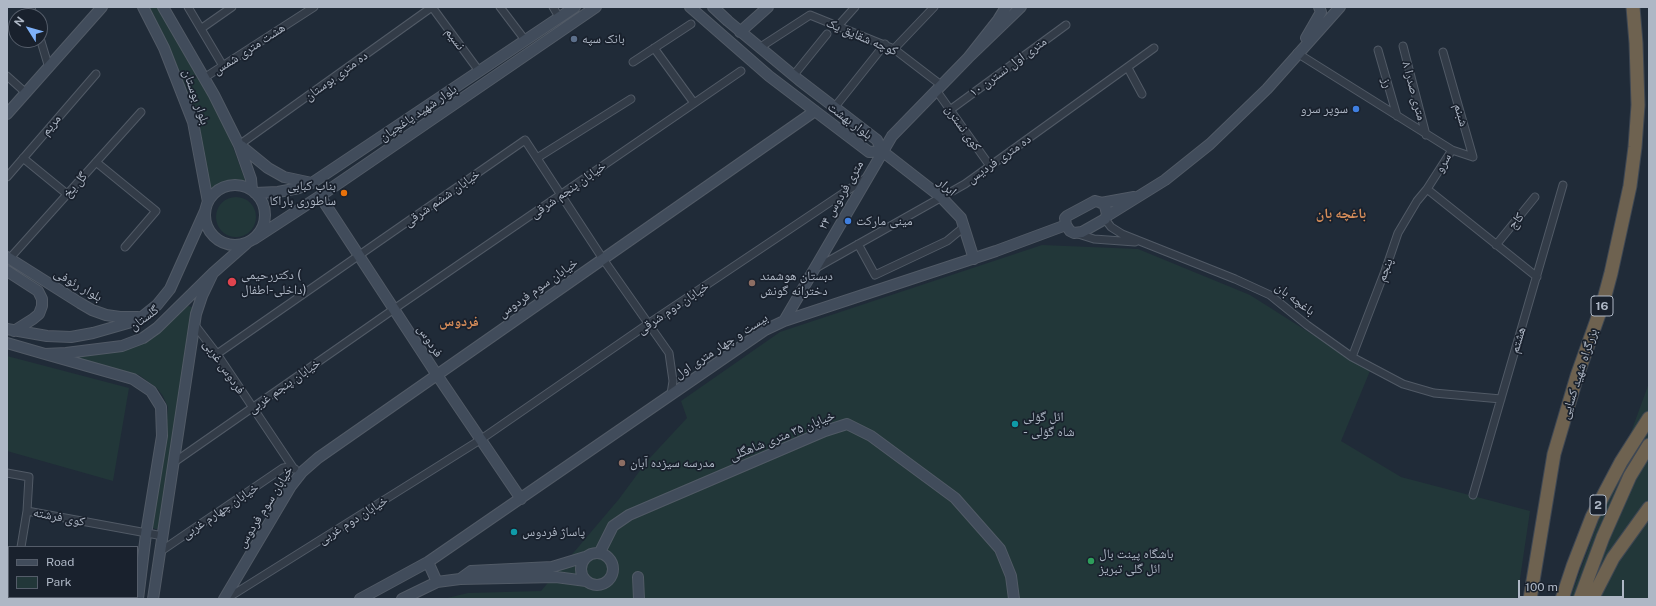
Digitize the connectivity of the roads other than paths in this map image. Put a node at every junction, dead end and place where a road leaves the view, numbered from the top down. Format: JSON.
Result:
{"nodes":[{"id":1,"x":102,"y":7,"type":"edge"},
{"id":2,"x":142,"y":7,"type":"edge"},
{"id":3,"x":163,"y":7,"type":"edge"},
{"id":4,"x":188,"y":7,"type":"edge"},
{"id":5,"x":232,"y":7,"type":"edge"},
{"id":6,"x":314,"y":7,"type":"edge"},
{"id":7,"x":500,"y":7,"type":"edge"},
{"id":8,"x":553,"y":7,"type":"edge"},
{"id":9,"x":575,"y":7,"type":"edge"},
{"id":10,"x":596,"y":7,"type":"edge"},
{"id":11,"x":690,"y":7,"type":"edge"},
{"id":12,"x":713,"y":7,"type":"edge"},
{"id":13,"x":768,"y":7,"type":"edge"},
{"id":14,"x":855,"y":7,"type":"edge"},
{"id":15,"x":934,"y":7,"type":"edge"},
{"id":16,"x":1006,"y":7,"type":"edge"},
{"id":17,"x":1021,"y":7,"type":"edge"},
{"id":18,"x":1319,"y":7,"type":"edge"},
{"id":19,"x":1340,"y":7,"type":"edge"},
{"id":20,"x":1634,"y":7,"type":"edge"},
{"id":21,"x":429,"y":8,"type":"edge"},
{"id":22,"x":559,"y":17,"type":"junction"},
{"id":23,"x":691,"y":24,"type":"dead end"},
{"id":24,"x":1066,"y":25,"type":"dead end"},
{"id":25,"x":838,"y":26,"type":"junction"},
{"id":26,"x":202,"y":28,"type":"junction"},
{"id":27,"x":740,"y":32,"type":"junction"},
{"id":28,"x":827,"y":34,"type":"dead end"},
{"id":29,"x":525,"y":40,"type":"junction"},
{"id":30,"x":885,"y":44,"type":"junction"},
{"id":31,"x":1403,"y":46,"type":"dead end"},
{"id":32,"x":43,"y":48,"type":"edge"},
{"id":33,"x":654,"y":48,"type":"junction"},
{"id":34,"x":759,"y":48,"type":"junction"},
{"id":35,"x":1154,"y":48,"type":"dead end"},
{"id":36,"x":894,"y":49,"type":"junction"},
{"id":37,"x":1378,"y":50,"type":"dead end"},
{"id":38,"x":1443,"y":52,"type":"dead end"},
{"id":39,"x":1297,"y":53,"type":"junction"},
{"id":40,"x":968,"y":58,"type":"junction"},
{"id":41,"x":633,"y":62,"type":"dead end"},
{"id":42,"x":223,"y":66,"type":"junction"},
{"id":43,"x":49,"y":68,"type":"junction"},
{"id":44,"x":1128,"y":68,"type":"junction"},
{"id":45,"x":479,"y":71,"type":"junction"},
{"id":46,"x":741,"y":71,"type":"dead end"},
{"id":47,"x":96,"y":74,"type":"dead end"},
{"id":48,"x":7,"y":76,"type":"edge"},
{"id":49,"x":793,"y":76,"type":"junction"},
{"id":50,"x":204,"y":78,"type":"junction"},
{"id":51,"x":938,"y":87,"type":"junction"},
{"id":52,"x":26,"y":93,"type":"junction"},
{"id":53,"x":1142,"y":94,"type":"dead end"},
{"id":54,"x":631,"y":99,"type":"dead end"},
{"id":55,"x":694,"y":103,"type":"junction"},
{"id":56,"x":834,"y":108,"type":"junction"},
{"id":57,"x":950,"y":110,"type":"junction"},
{"id":58,"x":815,"y":111,"type":"junction"},
{"id":59,"x":141,"y":112,"type":"dead end"},
{"id":60,"x":7,"y":114,"type":"edge"},
{"id":61,"x":1397,"y":116,"type":"junction"},
{"id":62,"x":399,"y":125,"type":"junction"},
{"id":63,"x":1426,"y":135,"type":"junction"},
{"id":64,"x":406,"y":137,"type":"junction"},
{"id":65,"x":239,"y":145,"type":"junction"},
{"id":66,"x":1452,"y":150,"type":"junction"},
{"id":67,"x":882,"y":151,"type":"junction"},
{"id":68,"x":23,"y":158,"type":"junction"},
{"id":69,"x":537,"y":158,"type":"junction"},
{"id":70,"x":96,"y":162,"type":"junction"},
{"id":71,"x":990,"y":166,"type":"junction"},
{"id":72,"x":7,"y":177,"type":"edge"},
{"id":73,"x":866,"y":178,"type":"junction"},
{"id":74,"x":312,"y":183,"type":"junction"},
{"id":75,"x":1563,"y":185,"type":"dead end"},
{"id":76,"x":1427,"y":189,"type":"junction"},
{"id":77,"x":254,"y":192,"type":"junction"},
{"id":78,"x":67,"y":194,"type":"junction"},
{"id":79,"x":560,"y":195,"type":"junction"},
{"id":80,"x":320,"y":196,"type":"junction"},
{"id":81,"x":1140,"y":196,"type":"junction"},
{"id":82,"x":941,"y":197,"type":"junction"},
{"id":83,"x":1535,"y":197,"type":"dead end"},
{"id":84,"x":1101,"y":203,"type":"junction"},
{"id":85,"x":206,"y":206,"type":"junction"},
{"id":86,"x":1106,"y":218,"type":"junction"},
{"id":87,"x":1066,"y":225,"type":"junction"},
{"id":88,"x":964,"y":227,"type":"junction"},
{"id":89,"x":1074,"y":233,"type":"junction"},
{"id":90,"x":250,"y":241,"type":"junction"},
{"id":91,"x":1141,"y":242,"type":"junction"},
{"id":92,"x":858,"y":244,"type":"junction"},
{"id":93,"x":1496,"y":245,"type":"junction"},
{"id":94,"x":125,"y":247,"type":"dead end"},
{"id":95,"x":359,"y":255,"type":"junction"},
{"id":96,"x":8,"y":259,"type":"edge"},
{"id":97,"x":603,"y":259,"type":"junction"},
{"id":98,"x":974,"y":259,"type":"junction"},
{"id":99,"x":814,"y":269,"type":"junction"},
{"id":100,"x":7,"y":271,"type":"edge"},
{"id":101,"x":213,"y":273,"type":"junction"},
{"id":102,"x":1537,"y":277,"type":"junction"},
{"id":103,"x":394,"y":309,"type":"junction"},
{"id":104,"x":142,"y":317,"type":"junction"},
{"id":105,"x":784,"y":321,"type":"junction"},
{"id":106,"x":194,"y":324,"type":"junction"},
{"id":107,"x":648,"y":324,"type":"junction"},
{"id":108,"x":10,"y":330,"type":"edge"},
{"id":109,"x":7,"y":343,"type":"edge"},
{"id":110,"x":45,"y":354,"type":"junction"},
{"id":111,"x":216,"y":354,"type":"junction"},
{"id":112,"x":1352,"y":357,"type":"junction"},
{"id":113,"x":436,"y":375,"type":"junction"},
{"id":114,"x":672,"y":394,"type":"junction"},
{"id":115,"x":1501,"y":398,"type":"junction"},
{"id":116,"x":253,"y":408,"type":"junction"},
{"id":117,"x":1649,"y":418,"type":"edge"},
{"id":118,"x":480,"y":440,"type":"junction"},
{"id":119,"x":1649,"y":445,"type":"edge"},
{"id":120,"x":173,"y":463,"type":"junction"},
{"id":121,"x":298,"y":470,"type":"junction"},
{"id":122,"x":7,"y":473,"type":"edge"},
{"id":123,"x":1473,"y":495,"type":"dead end"},
{"id":124,"x":521,"y":498,"type":"junction"},
{"id":125,"x":1649,"y":508,"type":"edge"},
{"id":126,"x":28,"y":511,"type":"junction"},
{"id":127,"x":146,"y":534,"type":"junction"},
{"id":128,"x":163,"y":536,"type":"junction"},
{"id":129,"x":21,"y":546,"type":"edge"},
{"id":130,"x":161,"y":550,"type":"junction"},
{"id":131,"x":600,"y":552,"type":"junction"},
{"id":132,"x":585,"y":557,"type":"junction"},
{"id":133,"x":428,"y":562,"type":"junction"},
{"id":134,"x":638,"y":577,"type":"dead end"},
{"id":135,"x":460,"y":579,"type":"junction"},
{"id":136,"x":586,"y":581,"type":"junction"},
{"id":137,"x":437,"y":582,"type":"junction"},
{"id":138,"x":138,"y":599,"type":"edge"},
{"id":139,"x":153,"y":599,"type":"edge"},
{"id":140,"x":225,"y":599,"type":"edge"},
{"id":141,"x":360,"y":599,"type":"edge"},
{"id":142,"x":402,"y":599,"type":"edge"},
{"id":143,"x":638,"y":599,"type":"edge"},
{"id":144,"x":1014,"y":599,"type":"edge"},
{"id":145,"x":1530,"y":599,"type":"edge"},
{"id":146,"x":1562,"y":599,"type":"edge"},
{"id":147,"x":1580,"y":599,"type":"edge"},
{"id":148,"x":1592,"y":599,"type":"edge"}],
"edges":[{"from":1,"to":43,"type":"main road"},
{"from":2,"to":85,"type":"main road","name":"بلوار بوستان"},
{"from":3,"to":50,"type":"main road","name":"بلوار بوستان"},
{"from":4,"to":26,"type":"street"},
{"from":5,"to":26,"type":"street"},
{"from":6,"to":42,"type":"street","name":"هشت متری شمس"},
{"from":7,"to":29,"type":"street"},
{"from":8,"to":22,"type":"street"},
{"from":9,"to":22,"type":"main road","name":"بلوار شهید یاغچیان"},
{"from":10,"to":64,"type":"main road","name":"بلوار شهید یاغچیان"},
{"from":11,"to":58,"type":"main road","name":"بلوار بهشت"},
{"from":12,"to":27,"type":"main road","name":"بلوار بهشت"},
{"from":13,"to":27,"type":"main road"},
{"from":14,"to":25,"type":"street"},
{"from":15,"to":36,"type":"street"},
{"from":16,"to":40,"type":"main road","name":"۲۴ متری فردوس"},
{"from":17,"to":40,"type":"main road","name":"۲۴ متری فردوس"},
{"from":18,"to":39,"type":"main road"},
{"from":19,"to":39,"type":"main road"},
{"from":20,"to":145,"type":"highway","name":"بزرگراه شهید کسایی","number":"16"},
{"from":21,"to":45,"type":"street","name":"نسیم"},
{"from":21,"to":65,"type":"street","name":"ده متری بوستان"},
{"from":22,"to":29,"type":"main road","name":"بلوار شهید یاغچیان"},
{"from":23,"to":33,"type":"street"},
{"from":24,"to":57,"type":"street","name":"۱۰ متری اول نسترن"},
{"from":25,"to":30,"type":"street","name":"کوچه شقایق یک"},
{"from":25,"to":34,"type":"street","name":"کوچه شقایق یک"},
{"from":26,"to":42,"type":"street"},
{"from":27,"to":34,"type":"main road","name":"بلوار بهشت"},
{"from":28,"to":49,"type":"street"},
{"from":29,"to":45,"type":"main road","name":"بلوار شهید یاغچیان"},
{"from":30,"to":36,"type":"street","name":"کوچه شقایق یک"},
{"from":30,"to":56,"type":"street"},
{"from":31,"to":63,"type":"street","name":"۸ متری صدرا"},
{"from":32,"to":43,"type":"street"},
{"from":33,"to":41,"type":"street"},
{"from":33,"to":55,"type":"street"},
{"from":34,"to":49,"type":"main road","name":"بلوار بهشت"},
{"from":35,"to":44,"type":"street","name":"ده متری فردیس"},
{"from":36,"to":51,"type":"street","name":"کوچه شقایق یک"},
{"from":37,"to":61,"type":"street","name":"رز"},
{"from":38,"to":66,"type":"street","name":"شبنم"},
{"from":39,"to":61,"type":"street","name":"سرو"},
{"from":39,"to":81,"type":"main road"},
{"from":40,"to":51,"type":"main road","name":"۲۴ متری فردوس"},
{"from":42,"to":50,"type":"street","name":"هشت متری شمس"},
{"from":43,"to":52,"type":"main road"},
{"from":44,"to":53,"type":"street"},
{"from":44,"to":71,"type":"street","name":"ده متری فردیس"},
{"from":45,"to":62,"type":"main road","name":"بلوار شهید یاغچیان"},
{"from":46,"to":55,"type":"street","name":"خیابان پنجم شرقی"},
{"from":47,"to":68,"type":"street","name":"مریم"},
{"from":48,"to":52,"type":"street"},
{"from":49,"to":56,"type":"main road","name":"بلوار بهشت"},
{"from":50,"to":65,"type":"main road","name":"بلوار بوستان"},
{"from":51,"to":57,"type":"street","name":"کوی نسترن"},
{"from":51,"to":67,"type":"main road","name":"۲۴ متری فردوس"},
{"from":52,"to":60,"type":"main road"},
{"from":54,"to":69,"type":"street"},
{"from":55,"to":79,"type":"street","name":"خیابان پنجم شرقی"},
{"from":56,"to":67,"type":"main road","name":"بلوار بهشت"},
{"from":57,"to":71,"type":"street","name":"کوی نسترن"},
{"from":58,"to":67,"type":"main road","name":"بلوار بهشت"},
{"from":58,"to":97,"type":"main road","name":"خیابان سوم فردوس"},
{"from":59,"to":70,"type":"street","name":"گل یخ"},
{"from":61,"to":63,"type":"street","name":"سرو"},
{"from":62,"to":64,"type":"main road"},
{"from":62,"to":74,"type":"main road","name":"بلوار شهید یاغچیان"},
{"from":63,"to":66,"type":"street","name":"سرو"},
{"from":64,"to":80,"type":"main road","name":"بلوار شهید یاغچیان"},
{"from":65,"to":74,"type":"main road"},
{"from":65,"to":77,"type":"main road","name":"بلوار بوستان"},
{"from":66,"to":76,"type":"street","name":"سرو"},
{"from":67,"to":73,"type":"main road","name":"۲۴ متری فردوس"},
{"from":67,"to":82,"type":"main road","name":"ابرار"},
{"from":68,"to":72,"type":"street","name":"مریم"},
{"from":68,"to":78,"type":"street"},
{"from":69,"to":79,"type":"street"},
{"from":69,"to":95,"type":"street","name":"خیابان ششم شرقی"},
{"from":70,"to":78,"type":"street","name":"گل یخ"},
{"from":70,"to":94,"type":"street"},
{"from":71,"to":82,"type":"street","name":"ده متری فردیس"},
{"from":73,"to":99,"type":"main road","name":"۲۴ متری فردوس"},
{"from":73,"to":107,"type":"street","name":"خیابان دوم شرقی"},
{"from":74,"to":77,"type":"main road","name":"بلوار شهید یاغچیان"},
{"from":75,"to":102,"type":"street","name":"هشتم"},
{"from":76,"to":93,"type":"street"},
{"from":76,"to":112,"type":"street","name":"پنجم"},
{"from":77,"to":85,"type":"main road"},
{"from":77,"to":90,"type":"main road"},
{"from":78,"to":96,"type":"street","name":"گل یخ"},
{"from":79,"to":97,"type":"street"},
{"from":79,"to":103,"type":"street","name":"خیابان پنجم شرقی"},
{"from":80,"to":90,"type":"main road","name":"بلوار شهید یاغچیان"},
{"from":80,"to":95,"type":"main road","name":"فردوس"},
{"from":81,"to":84,"type":"main road"},
{"from":81,"to":86,"type":"main road"},
{"from":82,"to":88,"type":"main road","name":"ابرار"},
{"from":82,"to":92,"type":"street","name":"ده متری فردیس"},
{"from":83,"to":93,"type":"street","name":"کاج"},
{"from":84,"to":86,"type":"main road"},
{"from":84,"to":87,"type":"main road"},
{"from":85,"to":90,"type":"main road"},
{"from":85,"to":104,"type":"main road","name":"گلستان"},
{"from":86,"to":89,"type":"main road"},
{"from":86,"to":91,"type":"street","name":"باغچه بان"},
{"from":87,"to":89,"type":"main road"},
{"from":87,"to":98,"type":"main road","name":"بیست و چهار متری اول"},
{"from":88,"to":92,"type":"street"},
{"from":88,"to":98,"type":"main road","name":"ابرار"},
{"from":89,"to":91,"type":"street"},
{"from":90,"to":101,"type":"main road","name":"گلستان"},
{"from":91,"to":112,"type":"street","name":"باغچه بان"},
{"from":92,"to":99,"type":"street","name":"ده متری فردیس"},
{"from":93,"to":102,"type":"street"},
{"from":95,"to":103,"type":"main road","name":"فردوس"},
{"from":95,"to":111,"type":"street","name":"خیابان ششم شرقی"},
{"from":96,"to":104,"type":"main road","name":"بلوار رئوفی"},
{"from":97,"to":107,"type":"street"},
{"from":97,"to":113,"type":"main road","name":"خیابان سوم فردوس"},
{"from":98,"to":105,"type":"main road","name":"بیست و چهار متری اول"},
{"from":99,"to":105,"type":"main road","name":"۲۴ متری فردوس"},
{"from":100,"to":108,"type":"main road","name":"بلوار رئوفی"},
{"from":101,"to":106,"type":"main road"},
{"from":101,"to":110,"type":"main road","name":"گلستان"},
{"from":102,"to":115,"type":"street","name":"هشتم"},
{"from":103,"to":113,"type":"main road","name":"فردوس"},
{"from":103,"to":116,"type":"street","name":"خیابان پنجم غربی"},
{"from":104,"to":108,"type":"main road","name":"گلستان"},
{"from":105,"to":114,"type":"main road","name":"بیست و چهار متری اول"},
{"from":106,"to":111,"type":"street","name":"فردوس غربی"},
{"from":106,"to":120,"type":"main road"},
{"from":107,"to":114,"type":"street"},
{"from":107,"to":118,"type":"street","name":"خیابان دوم شرقی"},
{"from":109,"to":110,"type":"main road","name":"گلستان"},
{"from":110,"to":127,"type":"main road"},
{"from":111,"to":116,"type":"street","name":"فردوس غربی"},
{"from":112,"to":115,"type":"street","name":"باغچه بان"},
{"from":113,"to":118,"type":"main road","name":"فردوس"},
{"from":113,"to":121,"type":"main road","name":"خیابان سوم فردوس"},
{"from":114,"to":124,"type":"main road","name":"بیست و چهار متری اول"},
{"from":115,"to":123,"type":"street","name":"هشتم"},
{"from":116,"to":120,"type":"street","name":"خیابان پنجم غربی"},
{"from":116,"to":121,"type":"street","name":"فردوس غربی"},
{"from":117,"to":146,"type":"highway","number":"2"},
{"from":118,"to":124,"type":"main road","name":"فردوس"},
{"from":118,"to":140,"type":"street","name":"خیابان دوم غربی"},
{"from":119,"to":147,"type":"highway","number":"2"},
{"from":120,"to":128,"type":"main road"},
{"from":121,"to":130,"type":"street","name":"خیابان چهارم غربی"},
{"from":121,"to":140,"type":"main road","name":"خیابان سوم فردوس"},
{"from":122,"to":126,"type":"street","name":"کوی فرشته"},
{"from":124,"to":133,"type":"main road","name":"بیست و چهار متری اول"},
{"from":125,"to":148,"type":"highway"},
{"from":126,"to":127,"type":"street","name":"کوی فرشته"},
{"from":126,"to":129,"type":"street"},
{"from":127,"to":128,"type":"street","name":"کوی فرشته"},
{"from":127,"to":138,"type":"main road"},
{"from":128,"to":130,"type":"main road"},
{"from":130,"to":139,"type":"main road"},
{"from":131,"to":132,"type":"main road"},
{"from":131,"to":136,"type":"main road"},
{"from":131,"to":144,"type":"main road","name":"خیابان ۳۵ متری شاهگلی"},
{"from":132,"to":135,"type":"main road"},
{"from":132,"to":136,"type":"main road"},
{"from":133,"to":137,"type":"main road"},
{"from":133,"to":141,"type":"main road","name":"بیست و چهار متری اول"},
{"from":134,"to":143,"type":"main road"},
{"from":135,"to":136,"type":"main road"},
{"from":135,"to":137,"type":"main road"},
{"from":137,"to":142,"type":"main road"}]}
